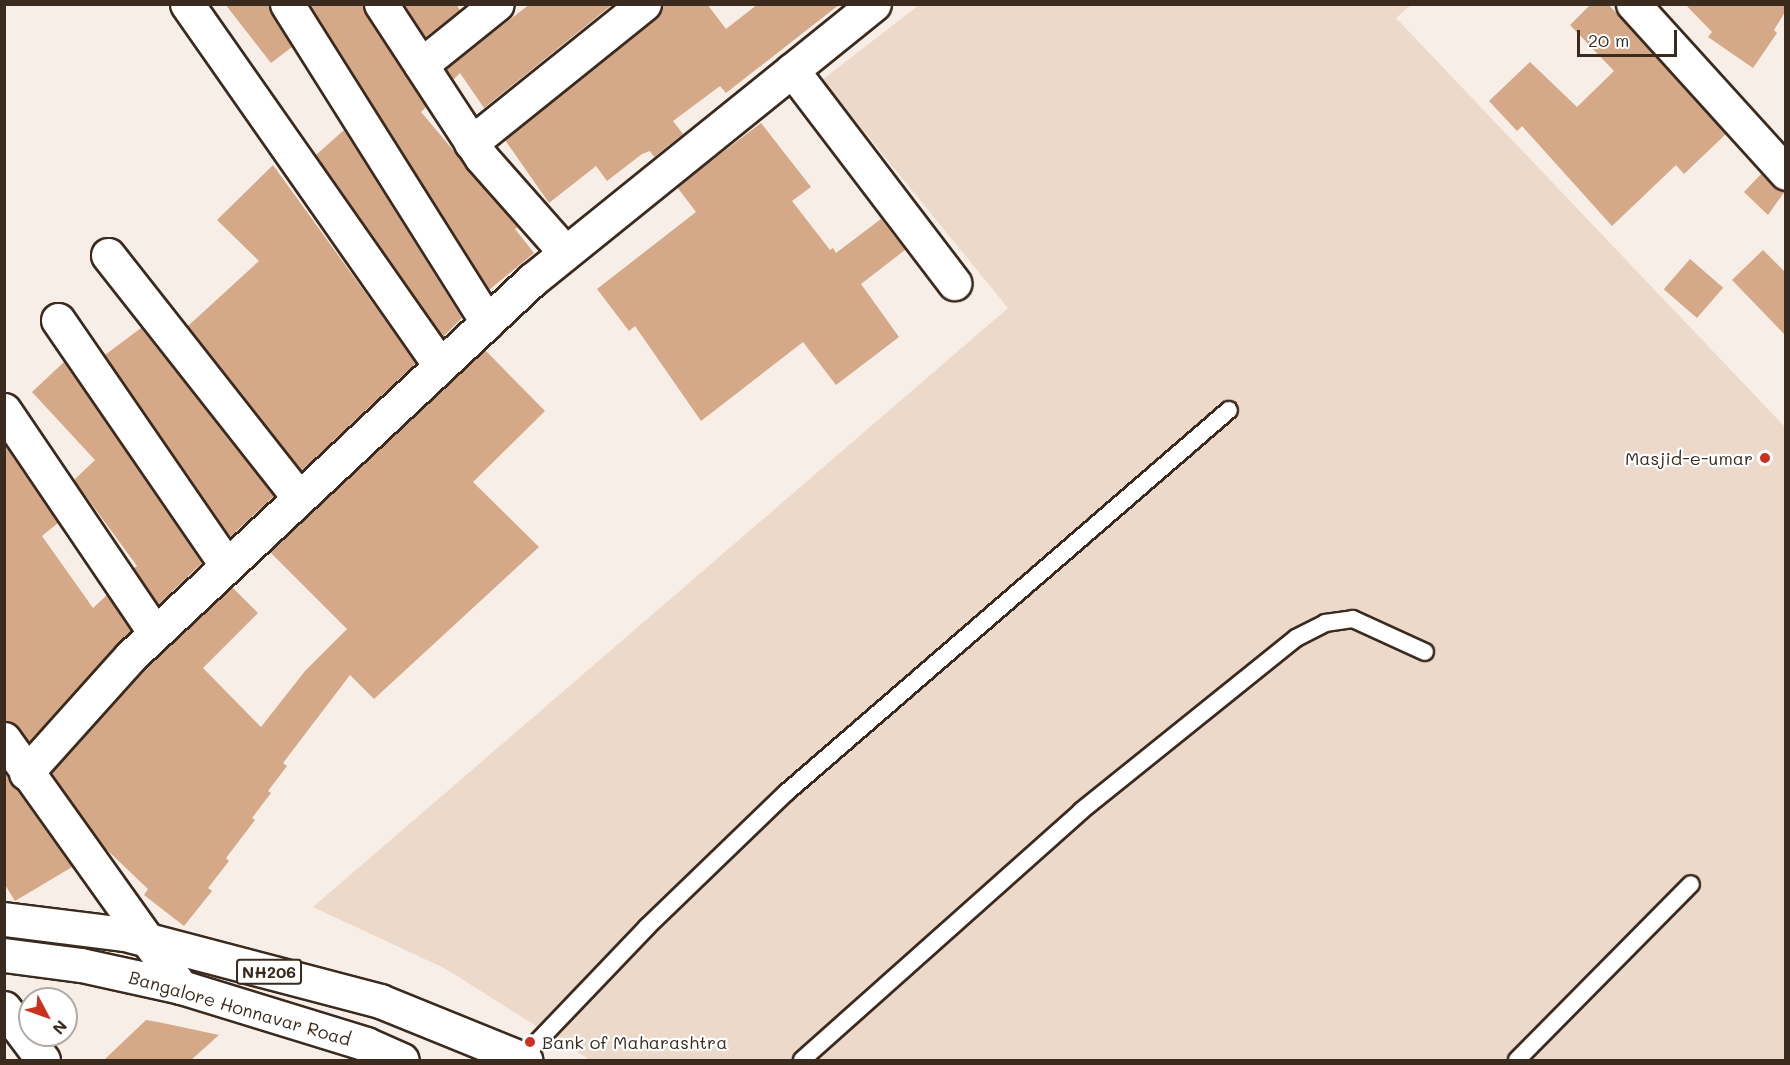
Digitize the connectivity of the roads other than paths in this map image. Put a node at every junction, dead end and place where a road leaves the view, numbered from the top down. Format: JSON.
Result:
{"nodes":[{"id":1,"x":187,"y":4,"type":"edge"},
{"id":2,"x":287,"y":4,"type":"edge"},
{"id":3,"x":381,"y":4,"type":"edge"},
{"id":4,"x":497,"y":4,"type":"edge"},
{"id":5,"x":644,"y":4,"type":"edge"},
{"id":6,"x":874,"y":4,"type":"edge"},
{"id":7,"x":1633,"y":4,"type":"edge"},
{"id":8,"x":421,"y":65,"type":"junction"},
{"id":9,"x":792,"y":70,"type":"junction"},
{"id":10,"x":471,"y":143,"type":"junction"},
{"id":11,"x":1785,"y":172,"type":"edge"},
{"id":12,"x":565,"y":252,"type":"junction"},
{"id":13,"x":108,"y":255,"type":"dead end"},
{"id":14,"x":954,"y":283,"type":"dead end"},
{"id":15,"x":58,"y":320,"type":"dead end"},
{"id":16,"x":487,"y":322,"type":"junction"},
{"id":17,"x":440,"y":365,"type":"junction"},
{"id":18,"x":4,"y":410,"type":"edge"},
{"id":19,"x":1229,"y":410,"type":"dead end"},
{"id":20,"x":299,"y":498,"type":"junction"},
{"id":21,"x":226,"y":566,"type":"junction"},
{"id":22,"x":154,"y":633,"type":"junction"},
{"id":23,"x":1425,"y":652,"type":"dead end"},
{"id":24,"x":4,"y":739,"type":"edge"},
{"id":25,"x":26,"y":773,"type":"junction"},
{"id":26,"x":1691,"y":884,"type":"dead end"},
{"id":27,"x":4,"y":918,"type":"edge"},
{"id":28,"x":147,"y":940,"type":"junction"},
{"id":29,"x":4,"y":955,"type":"edge"},
{"id":30,"x":181,"y":987,"type":"junction"},
{"id":31,"x":4,"y":1008,"type":"edge"},
{"id":32,"x":43,"y":1060,"type":"edge"},
{"id":33,"x":402,"y":1060,"type":"edge"},
{"id":34,"x":523,"y":1060,"type":"edge"},
{"id":35,"x":802,"y":1060,"type":"edge"},
{"id":36,"x":1517,"y":1060,"type":"edge"}],
"edges":[{"from":1,"to":17,"type":"street"},
{"from":2,"to":16,"type":"street"},
{"from":3,"to":8,"type":"street"},
{"from":4,"to":8,"type":"street"},
{"from":5,"to":10,"type":"street"},
{"from":6,"to":9,"type":"street"},
{"from":7,"to":11,"type":"street"},
{"from":8,"to":10,"type":"street"},
{"from":9,"to":12,"type":"street"},
{"from":9,"to":14,"type":"street"},
{"from":10,"to":12,"type":"street"},
{"from":12,"to":16,"type":"street"},
{"from":13,"to":20,"type":"street"},
{"from":15,"to":21,"type":"street"},
{"from":16,"to":17,"type":"street"},
{"from":17,"to":20,"type":"street"},
{"from":18,"to":22,"type":"street"},
{"from":19,"to":34,"type":"lane"},
{"from":20,"to":21,"type":"street"},
{"from":21,"to":22,"type":"street"},
{"from":22,"to":25,"type":"street"},
{"from":23,"to":35,"type":"lane"},
{"from":24,"to":25,"type":"street"},
{"from":25,"to":28,"type":"street"},
{"from":26,"to":36,"type":"lane"},
{"from":27,"to":28,"type":"street","number":"NH206"},
{"from":28,"to":30,"type":"street"},
{"from":28,"to":34,"type":"street","number":"NH206"},
{"from":29,"to":30,"type":"street","name":"Bangalore Honnavar Road","number":"NH206"},
{"from":30,"to":33,"type":"street","name":"Bangalore Honnavar Road","number":"NH206"},
{"from":31,"to":32,"type":"street"}]}
